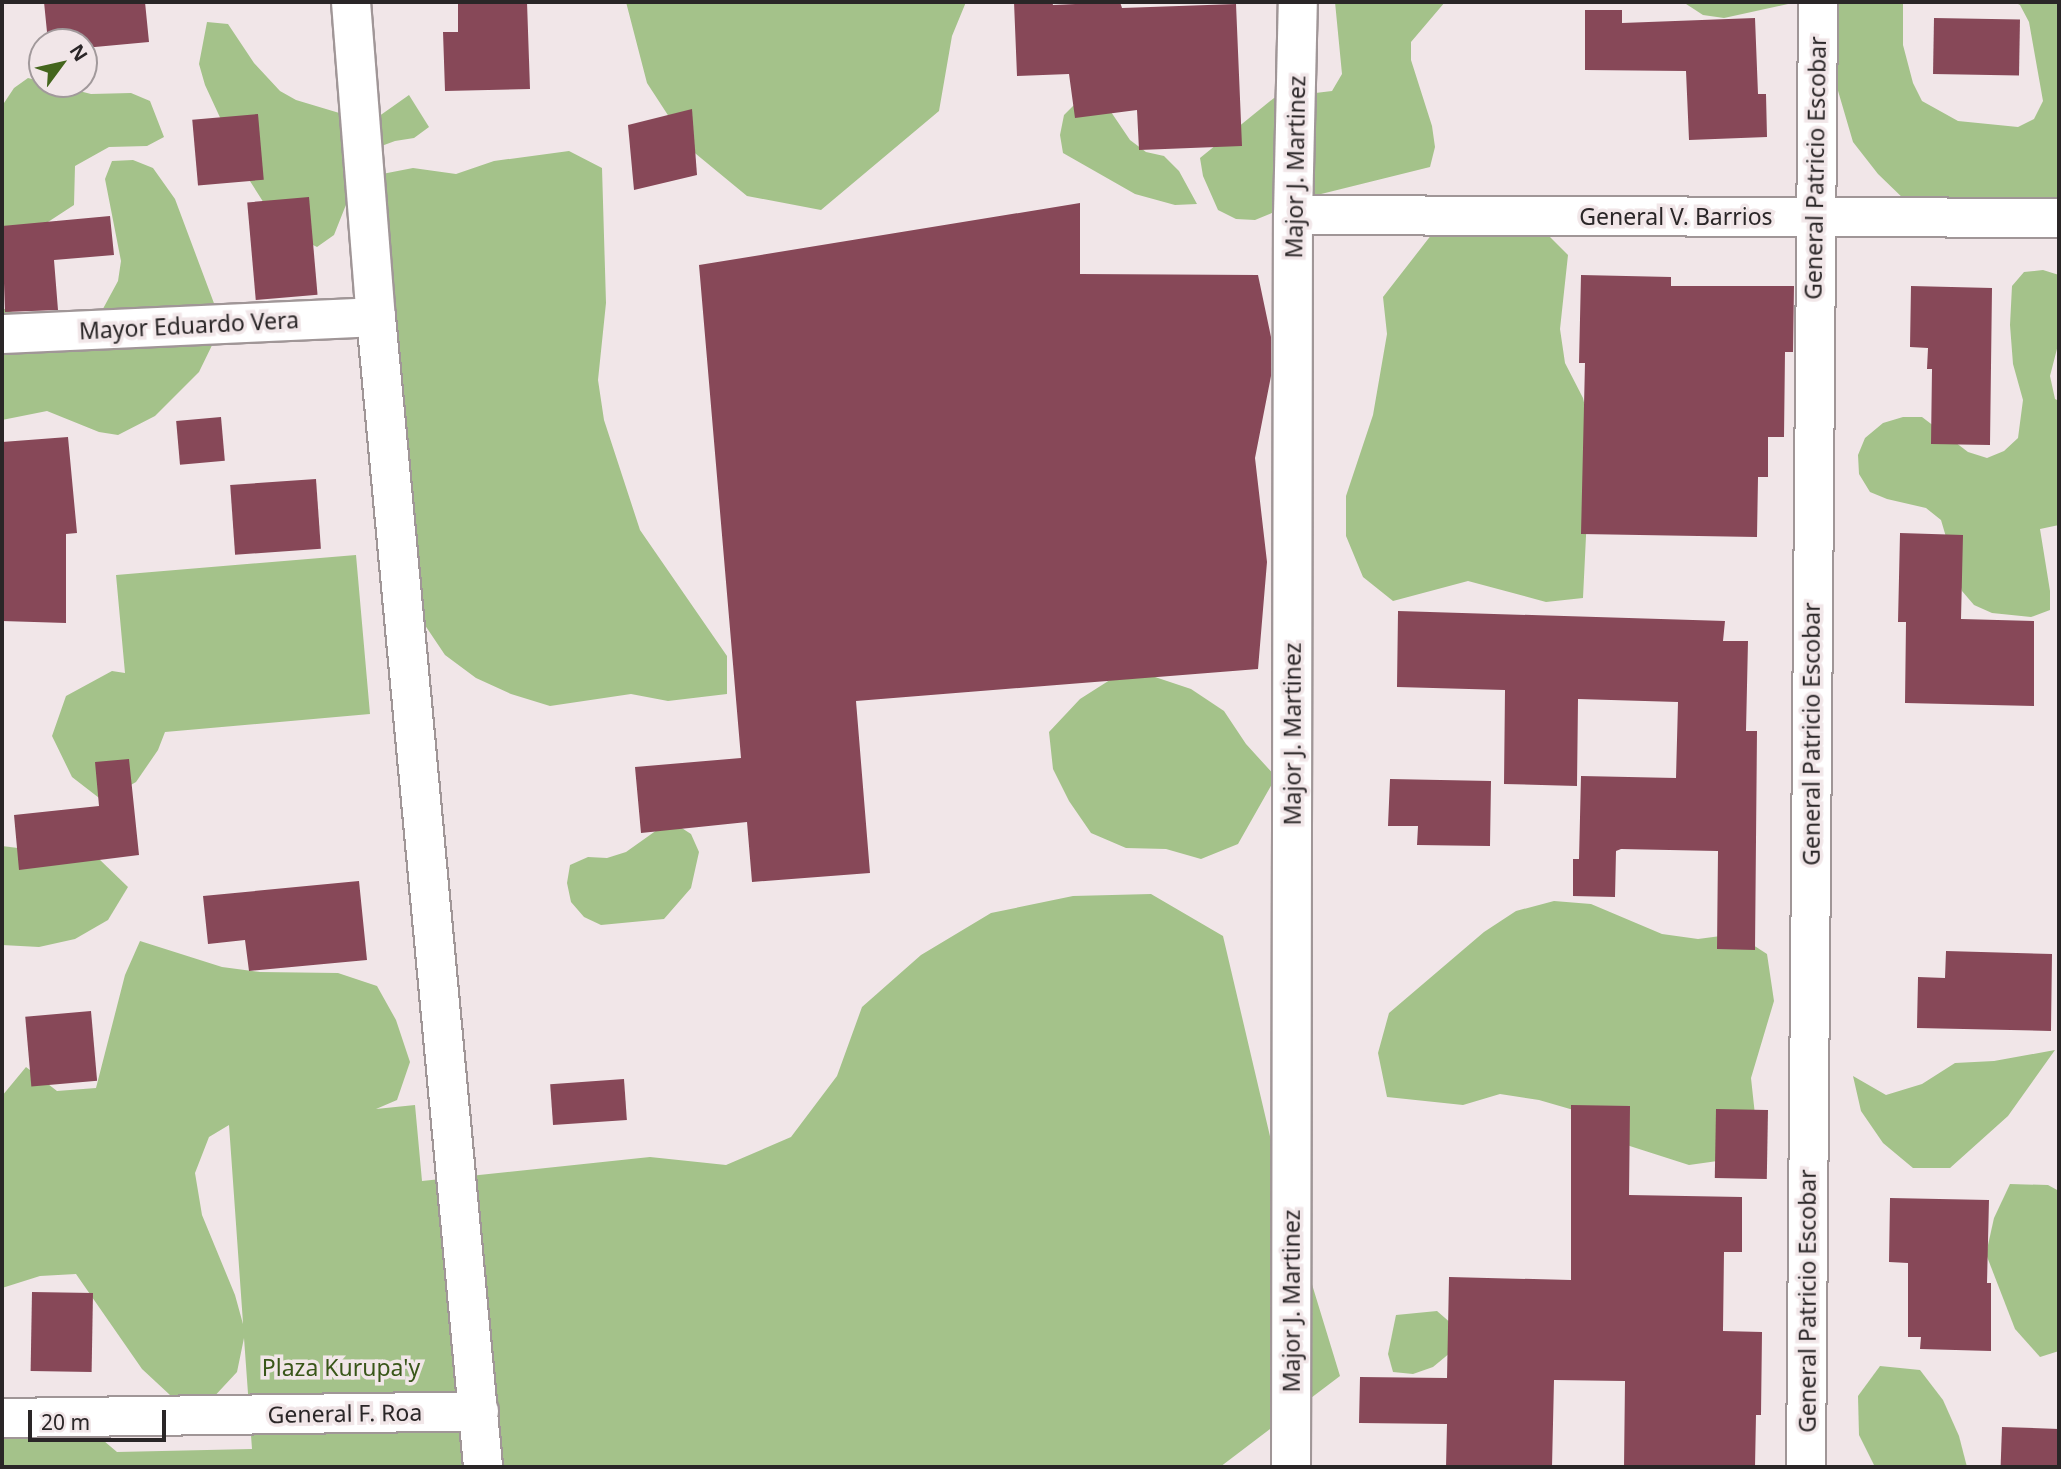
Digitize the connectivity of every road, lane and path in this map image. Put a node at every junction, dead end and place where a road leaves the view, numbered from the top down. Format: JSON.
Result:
{"nodes":[{"id":1,"x":351,"y":2,"type":"edge"},
{"id":2,"x":1298,"y":2,"type":"edge"},
{"id":3,"x":1818,"y":2,"type":"edge"},
{"id":4,"x":1293,"y":215,"type":"junction"},
{"id":5,"x":1814,"y":216,"type":"junction"},
{"id":6,"x":2059,"y":218,"type":"edge"},
{"id":7,"x":376,"y":317,"type":"junction"},
{"id":8,"x":2,"y":334,"type":"edge"},
{"id":9,"x":479,"y":1411,"type":"junction"},
{"id":10,"x":2,"y":1418,"type":"edge"},
{"id":11,"x":483,"y":1467,"type":"edge"},
{"id":12,"x":1291,"y":1467,"type":"edge"},
{"id":13,"x":1806,"y":1467,"type":"edge"}],
"edges":[{"from":1,"to":7,"type":"street"},
{"from":2,"to":4,"type":"street","name":"Major J. Martinez"},
{"from":3,"to":5,"type":"street","name":"General Patricio Escobar"},
{"from":4,"to":5,"type":"street","name":"General V. Barrios"},
{"from":4,"to":12,"type":"street","name":"Major J. Martinez"},
{"from":5,"to":6,"type":"street","name":"General V. Barrios"},
{"from":5,"to":13,"type":"street","name":"General Patricio Escobar"},
{"from":7,"to":8,"type":"street","name":"Mayor Eduardo Vera"},
{"from":7,"to":9,"type":"street"},
{"from":9,"to":10,"type":"street","name":"General F. Roa"},
{"from":9,"to":11,"type":"street"}]}
